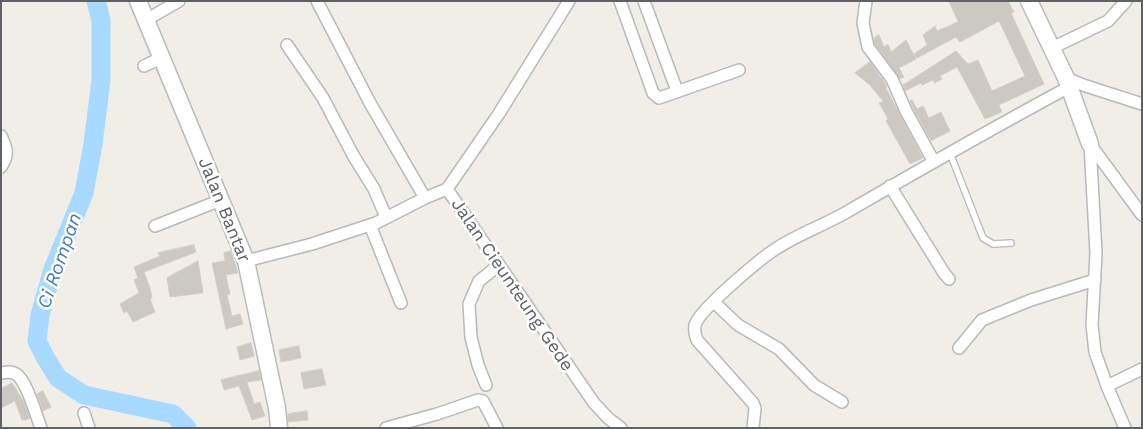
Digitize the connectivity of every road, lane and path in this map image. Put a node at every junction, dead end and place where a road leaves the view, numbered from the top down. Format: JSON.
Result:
{"nodes":[{"id":1,"x":138,"y":1,"type":"edge"},
{"id":2,"x":179,"y":1,"type":"edge"},
{"id":3,"x":317,"y":1,"type":"edge"},
{"id":4,"x":569,"y":1,"type":"edge"},
{"id":5,"x":620,"y":1,"type":"edge"},
{"id":6,"x":644,"y":1,"type":"edge"},
{"id":7,"x":866,"y":1,"type":"edge"},
{"id":8,"x":1029,"y":1,"type":"edge"},
{"id":9,"x":1126,"y":1,"type":"edge"},
{"id":10,"x":146,"y":20,"type":"junction"},
{"id":11,"x":287,"y":45,"type":"dead end"},
{"id":12,"x":1052,"y":48,"type":"junction"},
{"id":13,"x":161,"y":58,"type":"junction"},
{"id":14,"x":144,"y":66,"type":"dead end"},
{"id":15,"x":739,"y":70,"type":"dead end"},
{"id":16,"x":1068,"y":83,"type":"junction"},
{"id":17,"x":677,"y":91,"type":"junction"},
{"id":18,"x":1142,"y":104,"type":"edge"},
{"id":19,"x":1,"y":136,"type":"edge"},
{"id":20,"x":1090,"y":144,"type":"junction"},
{"id":21,"x":950,"y":153,"type":"junction"},
{"id":22,"x":934,"y":162,"type":"junction"},
{"id":23,"x":1,"y":167,"type":"edge"},
{"id":24,"x":890,"y":186,"type":"junction"},
{"id":25,"x":447,"y":189,"type":"junction"},
{"id":26,"x":425,"y":198,"type":"junction"},
{"id":27,"x":221,"y":200,"type":"junction"},
{"id":28,"x":1142,"y":215,"type":"edge"},
{"id":29,"x":386,"y":217,"type":"junction"},
{"id":30,"x":370,"y":225,"type":"junction"},
{"id":31,"x":155,"y":226,"type":"dead end"},
{"id":32,"x":1010,"y":243,"type":"dead end"},
{"id":33,"x":246,"y":261,"type":"junction"},
{"id":34,"x":499,"y":266,"type":"junction"},
{"id":35,"x":950,"y":279,"type":"dead end"},
{"id":36,"x":1095,"y":280,"type":"junction"},
{"id":37,"x":714,"y":302,"type":"junction"},
{"id":38,"x":402,"y":304,"type":"dead end"},
{"id":39,"x":959,"y":348,"type":"dead end"},
{"id":40,"x":1142,"y":369,"type":"edge"},
{"id":41,"x":1,"y":373,"type":"edge"},
{"id":42,"x":486,"y":385,"type":"dead end"},
{"id":43,"x":1107,"y":386,"type":"junction"},
{"id":44,"x":842,"y":402,"type":"dead end"},
{"id":45,"x":84,"y":413,"type":"dead end"},
{"id":46,"x":615,"y":426,"type":"edge"},
{"id":47,"x":41,"y":428,"type":"edge"},
{"id":48,"x":89,"y":428,"type":"edge"},
{"id":49,"x":279,"y":428,"type":"edge"},
{"id":50,"x":386,"y":428,"type":"edge"},
{"id":51,"x":496,"y":428,"type":"edge"},
{"id":52,"x":753,"y":428,"type":"edge"},
{"id":53,"x":1125,"y":428,"type":"edge"}],
"edges":[{"from":1,"to":10,"type":"street","name":"Jalan Bantar"},
{"from":2,"to":10,"type":"street"},
{"from":3,"to":26,"type":"street"},
{"from":4,"to":25,"type":"street"},
{"from":5,"to":17,"type":"street"},
{"from":6,"to":17,"type":"street"},
{"from":7,"to":22,"type":"street"},
{"from":8,"to":12,"type":"street"},
{"from":9,"to":12,"type":"street"},
{"from":10,"to":13,"type":"street","name":"Jalan Bantar"},
{"from":11,"to":29,"type":"street"},
{"from":12,"to":16,"type":"street"},
{"from":13,"to":14,"type":"street"},
{"from":13,"to":27,"type":"street","name":"Jalan Bantar"},
{"from":15,"to":17,"type":"street"},
{"from":16,"to":18,"type":"street"},
{"from":16,"to":20,"type":"street"},
{"from":16,"to":21,"type":"street"},
{"from":19,"to":23,"type":"street"},
{"from":20,"to":28,"type":"street"},
{"from":20,"to":36,"type":"street"},
{"from":21,"to":22,"type":"street"},
{"from":21,"to":32,"type":"lane"},
{"from":22,"to":24,"type":"street"},
{"from":24,"to":35,"type":"street"},
{"from":24,"to":37,"type":"street"},
{"from":25,"to":26,"type":"street","name":"Jalan Cieunteung Gede"},
{"from":25,"to":34,"type":"street","name":"Jalan Cieunteung Gede"},
{"from":26,"to":29,"type":"street","name":"Jalan Cieunteung Gede"},
{"from":27,"to":31,"type":"street"},
{"from":27,"to":33,"type":"street","name":"Jalan Bantar"},
{"from":29,"to":30,"type":"street","name":"Jalan Cieunteung Gede"},
{"from":30,"to":33,"type":"street","name":"Jalan Cieunteung Gede"},
{"from":30,"to":38,"type":"street"},
{"from":33,"to":49,"type":"street","name":"Jalan Bantar"},
{"from":34,"to":42,"type":"street"},
{"from":34,"to":46,"type":"street","name":"Jalan Cieunteung Gede"},
{"from":36,"to":39,"type":"street"},
{"from":36,"to":43,"type":"street"},
{"from":37,"to":44,"type":"street"},
{"from":37,"to":52,"type":"street"},
{"from":40,"to":43,"type":"street"},
{"from":41,"to":47,"type":"street"},
{"from":43,"to":53,"type":"street"},
{"from":45,"to":48,"type":"street"},
{"from":50,"to":51,"type":"street"}]}
